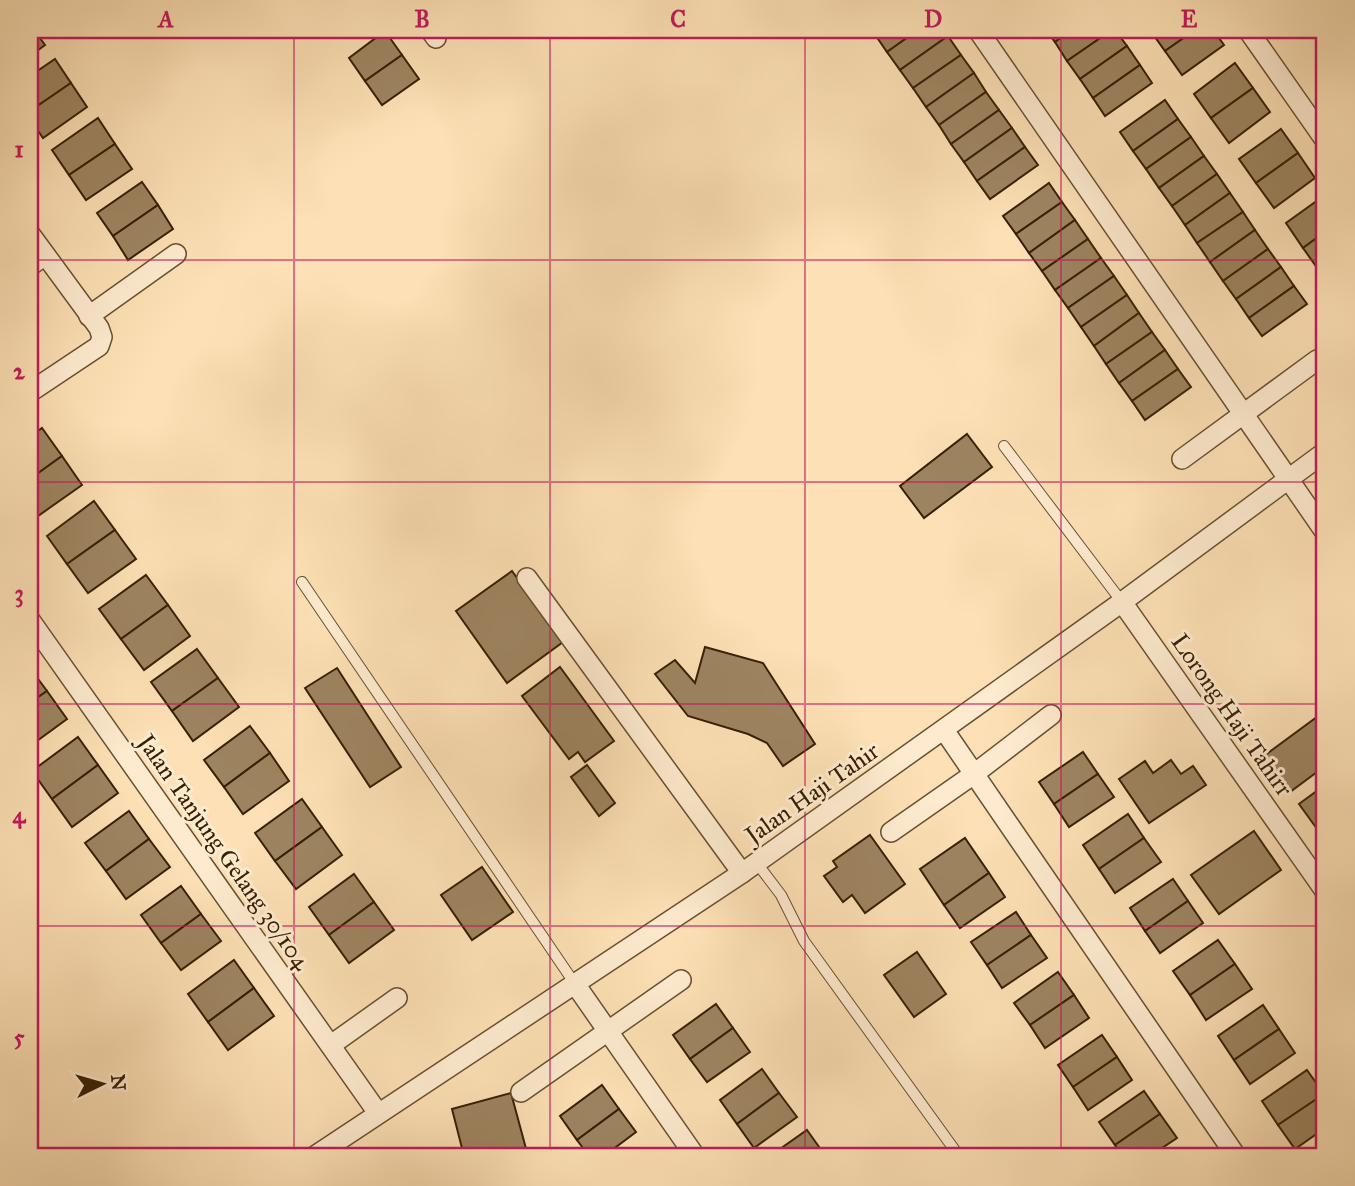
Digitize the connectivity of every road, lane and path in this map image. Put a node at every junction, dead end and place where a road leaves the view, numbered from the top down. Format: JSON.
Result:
{"nodes":[{"id":1,"x":978,"y":30,"type":"edge"},
{"id":2,"x":1248,"y":30,"type":"edge"},
{"id":3,"x":1325,"y":141,"type":"edge"},
{"id":4,"x":30,"y":234,"type":"edge"},
{"id":5,"x":176,"y":254,"type":"dead end"},
{"id":6,"x":37,"y":261,"type":"edge"},
{"id":7,"x":89,"y":316,"type":"junction"},
{"id":8,"x":1317,"y":360,"type":"dead end"},
{"id":9,"x":30,"y":392,"type":"edge"},
{"id":10,"x":1243,"y":414,"type":"junction"},
{"id":11,"x":1004,"y":446,"type":"dead end"},
{"id":12,"x":1325,"y":452,"type":"edge"},
{"id":13,"x":1182,"y":459,"type":"dead end"},
{"id":14,"x":1288,"y":479,"type":"junction"},
{"id":15,"x":1325,"y":532,"type":"edge"},
{"id":16,"x":527,"y":579,"type":"dead end"},
{"id":17,"x":302,"y":582,"type":"dead end"},
{"id":18,"x":1122,"y":602,"type":"junction"},
{"id":19,"x":30,"y":620,"type":"edge"},
{"id":20,"x":1051,"y":715,"type":"dead end"},
{"id":21,"x":944,"y":730,"type":"junction"},
{"id":22,"x":974,"y":774,"type":"junction"},
{"id":23,"x":891,"y":832,"type":"dead end"},
{"id":24,"x":749,"y":868,"type":"junction"},
{"id":25,"x":1325,"y":891,"type":"edge"},
{"id":26,"x":681,"y":980,"type":"dead end"},
{"id":27,"x":575,"y":984,"type":"junction"},
{"id":28,"x":397,"y":998,"type":"dead end"},
{"id":29,"x":609,"y":1032,"type":"junction"},
{"id":30,"x":331,"y":1045,"type":"junction"},
{"id":31,"x":522,"y":1092,"type":"dead end"},
{"id":32,"x":378,"y":1113,"type":"junction"},
{"id":33,"x":316,"y":1156,"type":"edge"},
{"id":34,"x":695,"y":1156,"type":"edge"},
{"id":35,"x":959,"y":1156,"type":"edge"},
{"id":36,"x":1236,"y":1156,"type":"edge"}],
"edges":[{"from":1,"to":10,"type":"street"},
{"from":2,"to":3,"type":"street"},
{"from":4,"to":6,"type":"street"},
{"from":5,"to":7,"type":"street"},
{"from":6,"to":7,"type":"street"},
{"from":7,"to":9,"type":"street"},
{"from":8,"to":10,"type":"street"},
{"from":10,"to":13,"type":"street"},
{"from":10,"to":14,"type":"street"},
{"from":11,"to":18,"type":"lane"},
{"from":12,"to":14,"type":"street","name":"Jalan Haji Tahir"},
{"from":14,"to":15,"type":"street"},
{"from":14,"to":18,"type":"street","name":"Jalan Haji Tahir"},
{"from":16,"to":24,"type":"street"},
{"from":17,"to":27,"type":"lane"},
{"from":18,"to":21,"type":"street","name":"Jalan Haji Tahir"},
{"from":18,"to":25,"type":"street","name":"Lorong Haji Tahirr"},
{"from":19,"to":30,"type":"street","name":"Jalan Tanjung Gelang 30/104"},
{"from":20,"to":22,"type":"street"},
{"from":21,"to":22,"type":"street"},
{"from":21,"to":24,"type":"street","name":"Jalan Haji Tahir"},
{"from":22,"to":23,"type":"street"},
{"from":22,"to":36,"type":"street"},
{"from":24,"to":27,"type":"street","name":"Jalan Haji Tahir"},
{"from":24,"to":35,"type":"lane"},
{"from":26,"to":29,"type":"street"},
{"from":27,"to":29,"type":"street"},
{"from":27,"to":32,"type":"street","name":"Jalan Haji Tahir"},
{"from":28,"to":30,"type":"street"},
{"from":29,"to":31,"type":"street"},
{"from":29,"to":34,"type":"street"},
{"from":30,"to":32,"type":"street","name":"Jalan Tanjung Gelang 30/104"},
{"from":32,"to":33,"type":"street","name":"Jalan Haji Tahir"}]}
